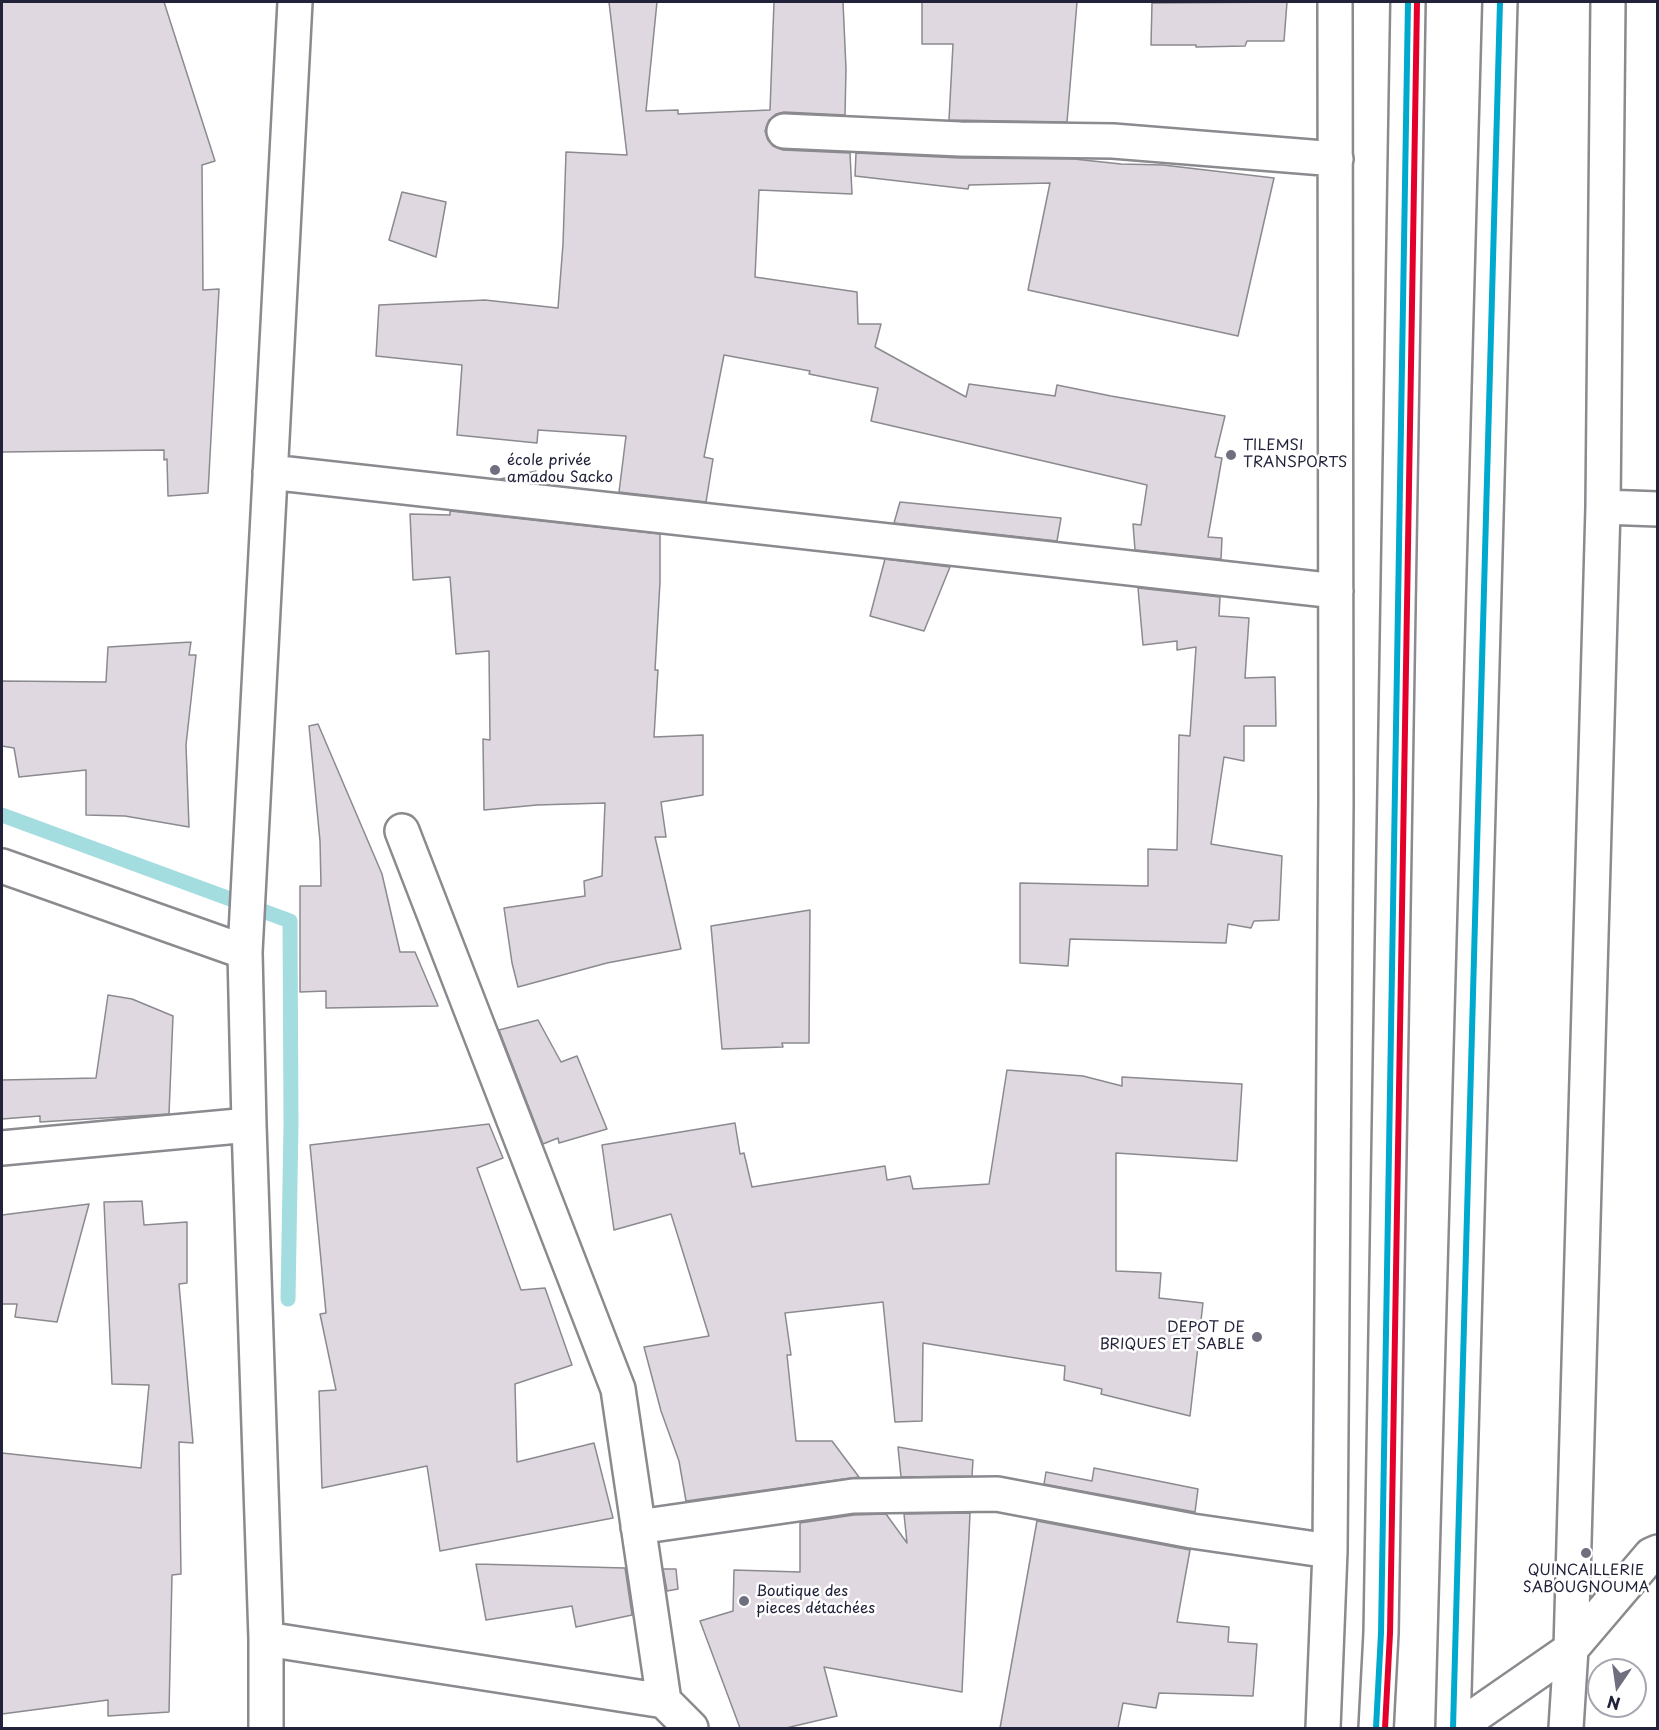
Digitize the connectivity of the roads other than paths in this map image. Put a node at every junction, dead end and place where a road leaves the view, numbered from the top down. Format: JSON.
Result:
{"nodes":[{"id":1,"x":1335,"y":2,"type":"edge"},
{"id":2,"x":1408,"y":2,"type":"edge"},
{"id":3,"x":1500,"y":2,"type":"edge"},
{"id":4,"x":1608,"y":2,"type":"edge"},
{"id":5,"x":292,"y":6,"type":"edge"},
{"id":6,"x":784,"y":131,"type":"dead end"},
{"id":7,"x":1336,"y":159,"type":"junction"},
{"id":8,"x":270,"y":472,"type":"junction"},
{"id":9,"x":1604,"y":507,"type":"junction"},
{"id":10,"x":1658,"y":509,"type":"edge"},
{"id":11,"x":1336,"y":591,"type":"junction"},
{"id":12,"x":402,"y":831,"type":"dead end"},
{"id":13,"x":2,"y":866,"type":"edge"},
{"id":14,"x":245,"y":952,"type":"junction"},
{"id":15,"x":249,"y":1125,"type":"junction"},
{"id":16,"x":2,"y":1148,"type":"edge"},
{"id":17,"x":638,"y":1527,"type":"junction"},
{"id":18,"x":1330,"y":1551,"type":"junction"},
{"id":19,"x":1658,"y":1552,"type":"edge"},
{"id":20,"x":266,"y":1638,"type":"junction"},
{"id":21,"x":1571,"y":1648,"type":"junction"},
{"id":22,"x":664,"y":1701,"type":"junction"},
{"id":23,"x":266,"y":1728,"type":"edge"},
{"id":24,"x":691,"y":1728,"type":"edge"},
{"id":25,"x":1323,"y":1728,"type":"edge"},
{"id":26,"x":1376,"y":1728,"type":"edge"},
{"id":27,"x":1455,"y":1728,"type":"edge"},
{"id":28,"x":1566,"y":1728,"type":"edge"}],
"edges":[{"from":1,"to":7,"type":"main road"},
{"from":2,"to":26,"type":"main road"},
{"from":3,"to":27,"type":"main road"},
{"from":4,"to":9,"type":"main road"},
{"from":5,"to":8,"type":"main road"},
{"from":6,"to":7,"type":"main road"},
{"from":7,"to":11,"type":"main road"},
{"from":8,"to":11,"type":"main road"},
{"from":8,"to":14,"type":"main road"},
{"from":9,"to":10,"type":"main road"},
{"from":9,"to":21,"type":"main road"},
{"from":11,"to":18,"type":"main road"},
{"from":12,"to":17,"type":"main road"},
{"from":13,"to":14,"type":"main road"},
{"from":14,"to":15,"type":"main road"},
{"from":15,"to":16,"type":"main road"},
{"from":15,"to":20,"type":"main road"},
{"from":17,"to":18,"type":"main road"},
{"from":17,"to":22,"type":"main road"},
{"from":18,"to":25,"type":"main road"},
{"from":19,"to":21,"type":"main road"},
{"from":20,"to":22,"type":"main road"},
{"from":20,"to":23,"type":"main road"},
{"from":21,"to":27,"type":"main road"},
{"from":21,"to":28,"type":"main road"},
{"from":22,"to":24,"type":"main road"}]}
